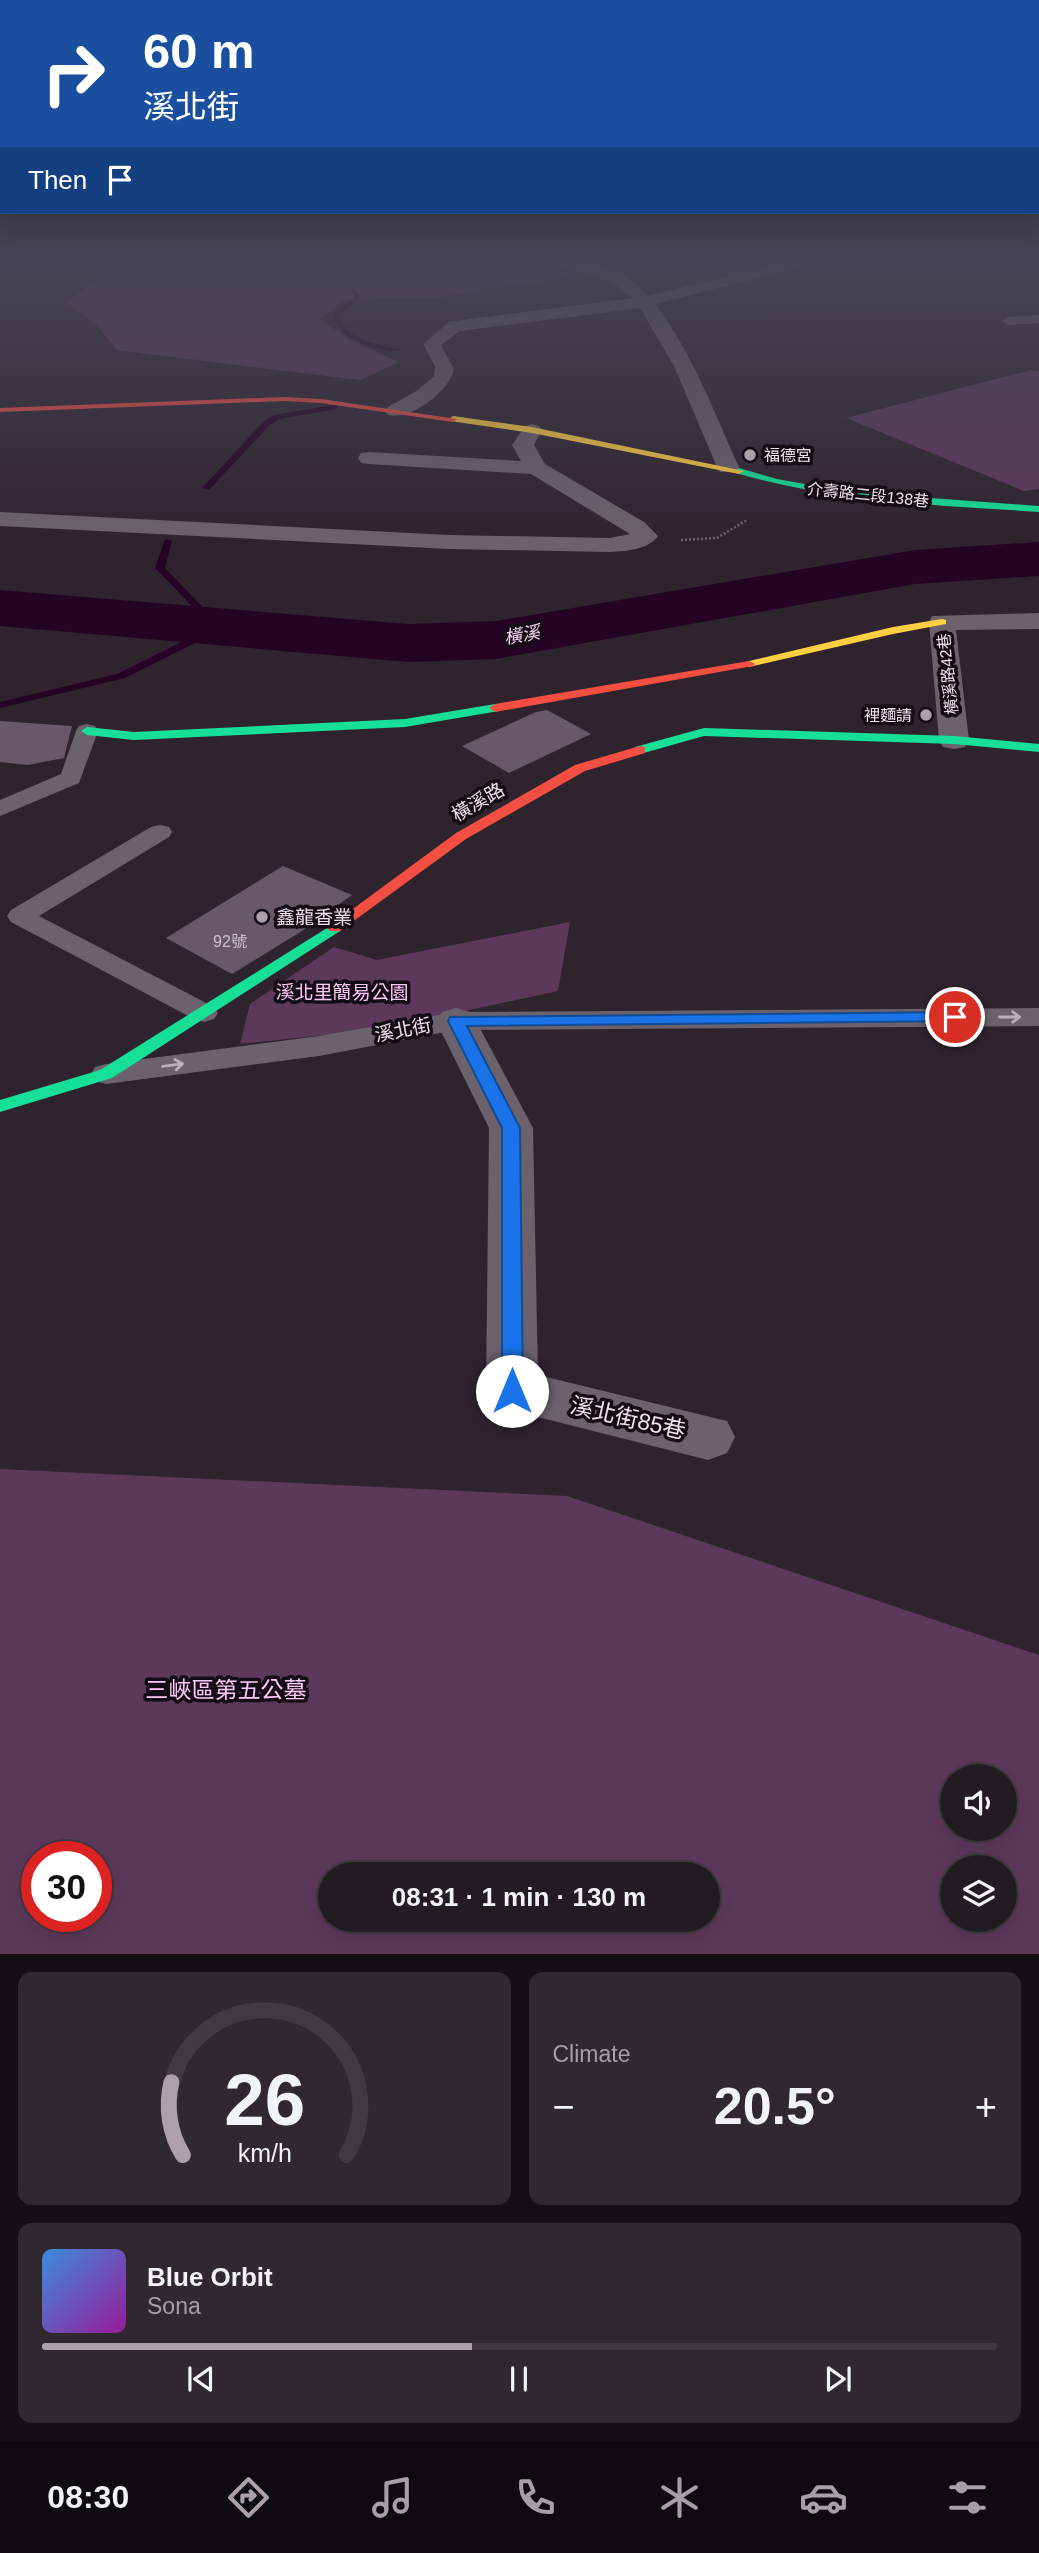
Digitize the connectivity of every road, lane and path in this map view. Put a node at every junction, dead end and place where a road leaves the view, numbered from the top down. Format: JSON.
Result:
{"nodes":[{"id":1,"x":438,"y":353,"type":"edge"},
{"id":2,"x":677,"y":353,"type":"edge"},
{"id":3,"x":0,"y":410,"type":"edge"},
{"id":4,"x":395,"y":411,"type":"junction"},
{"id":5,"x":532,"y":430,"type":"junction"},
{"id":6,"x":369,"y":458,"type":"dead end"},
{"id":7,"x":728,"y":467,"type":"junction"},
{"id":8,"x":536,"y":468,"type":"junction"},
{"id":9,"x":1039,"y":509,"type":"edge"},
{"id":10,"x":0,"y":519,"type":"edge"},
{"id":11,"x":747,"y":520,"type":"dead end"},
{"id":12,"x":646,"y":536,"type":"junction"},
{"id":13,"x":1039,"y":621,"type":"edge"},
{"id":14,"x":942,"y":622,"type":"junction"},
{"id":15,"x":87,"y":731,"type":"joint"},
{"id":16,"x":954,"y":740,"type":"junction"},
{"id":17,"x":1039,"y":748,"type":"edge"},
{"id":18,"x":0,"y":809,"type":"edge"},
{"id":19,"x":160,"y":832,"type":"dead end"},
{"id":20,"x":204,"y":1013,"type":"junction"},
{"id":21,"x":1039,"y":1017,"type":"edge"},
{"id":22,"x":456,"y":1021,"type":"junction"},
{"id":23,"x":106,"y":1074,"type":"junction"},
{"id":24,"x":0,"y":1106,"type":"edge"},
{"id":25,"x":708,"y":1437,"type":"dead end"}],
"edges":[{"from":1,"to":4,"type":"street"},
{"from":2,"to":7,"type":"street"},
{"from":3,"to":4,"type":"street","name":"介壽路二段138巷"},
{"from":4,"to":5,"type":"street","name":"介壽路二段138巷"},
{"from":5,"to":7,"type":"street","name":"介壽路二段138巷"},
{"from":5,"to":8,"type":"street"},
{"from":6,"to":8,"type":"street"},
{"from":7,"to":9,"type":"street","name":"介壽路二段138巷"},
{"from":8,"to":12,"type":"street"},
{"from":10,"to":12,"type":"street"},
{"from":11,"to":12,"type":"path"},
{"from":13,"to":14,"type":"street","name":"橫溪路42巷"},
{"from":14,"to":15,"type":"street"},
{"from":14,"to":16,"type":"street","name":"橫溪路42巷"},
{"from":15,"to":18,"type":"lane"},
{"from":16,"to":17,"type":"street","name":"橫溪路"},
{"from":16,"to":20,"type":"street","name":"橫溪路"},
{"from":19,"to":20,"type":"lane"},
{"from":20,"to":23,"type":"street","name":"橫溪路"},
{"from":22,"to":21,"type":"lane","name":"溪北街","one_way":true},
{"from":23,"to":22,"type":"lane","name":"溪北街","one_way":true},
{"from":22,"to":25,"type":"street","name":"溪北街85巷"},
{"from":23,"to":24,"type":"street","name":"橫溪路"}]}
